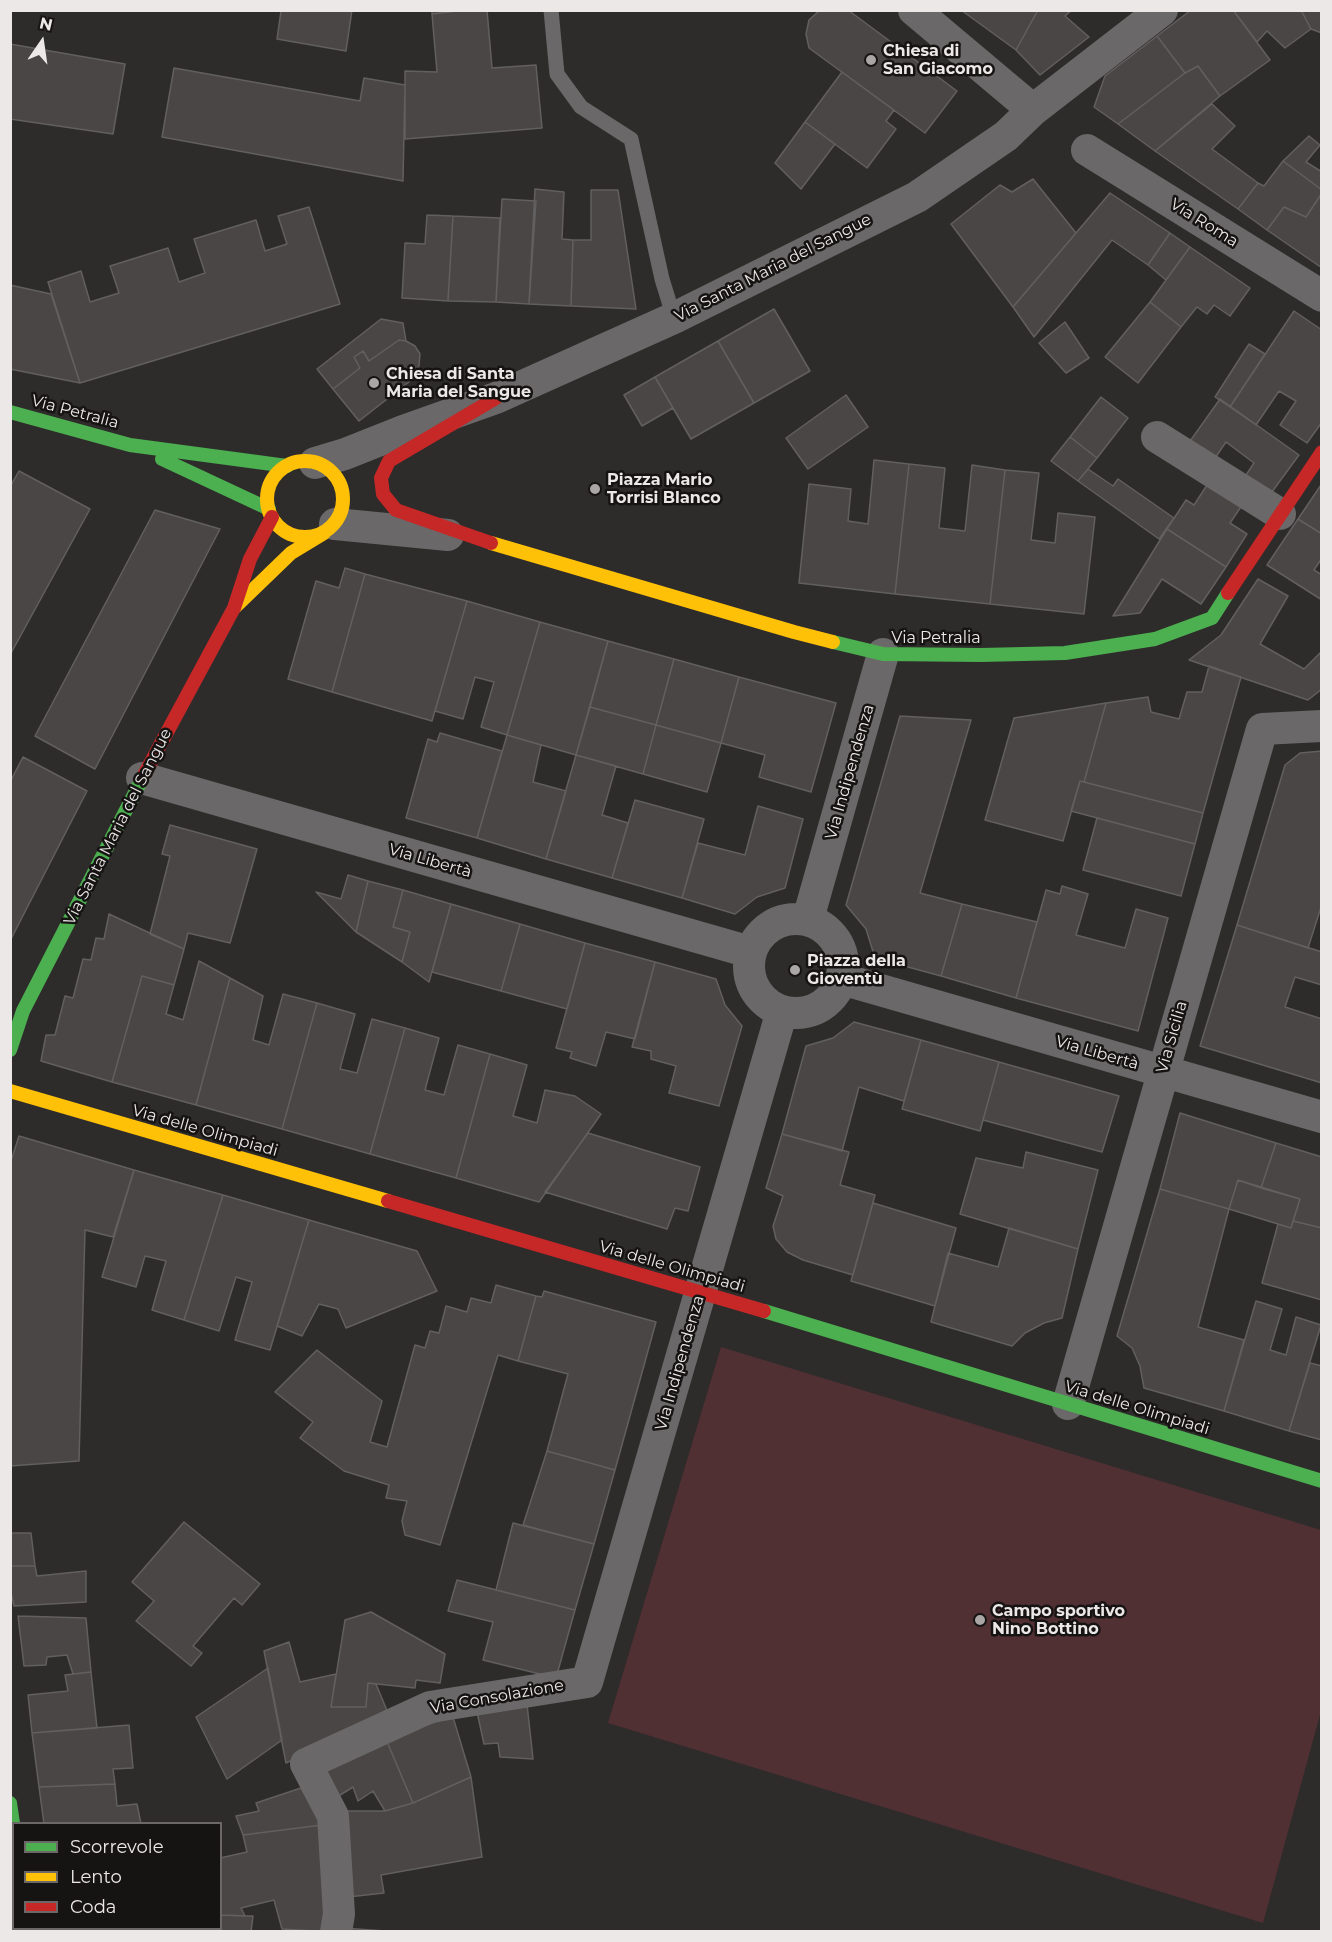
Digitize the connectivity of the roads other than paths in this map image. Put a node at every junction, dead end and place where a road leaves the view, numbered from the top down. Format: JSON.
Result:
{"nodes":[{"id":1,"x":551,"y":10,"type":"edge"},
{"id":2,"x":914,"y":10,"type":"edge"},
{"id":3,"x":1162,"y":10,"type":"edge"},
{"id":4,"x":1033,"y":110,"type":"junction"},
{"id":5,"x":1087,"y":150,"type":"dead end"},
{"id":6,"x":1322,"y":296,"type":"edge"},
{"id":7,"x":674,"y":318,"type":"junction"},
{"id":8,"x":496,"y":398,"type":"junction"},
{"id":9,"x":10,"y":412,"type":"edge"},
{"id":10,"x":1157,"y":436,"type":"dead end"},
{"id":11,"x":130,"y":445,"type":"junction"},
{"id":12,"x":1322,"y":452,"type":"edge"},
{"id":13,"x":301,"y":464,"type":"junction"},
{"id":14,"x":270,"y":513,"type":"junction"},
{"id":15,"x":1280,"y":514,"type":"junction"},
{"id":16,"x":329,"y":529,"type":"junction"},
{"id":17,"x":472,"y":537,"type":"junction"},
{"id":18,"x":234,"y":608,"type":"junction"},
{"id":19,"x":883,"y":654,"type":"junction"},
{"id":20,"x":1322,"y":726,"type":"edge"},
{"id":21,"x":142,"y":778,"type":"junction"},
{"id":22,"x":808,"y":919,"type":"junction"},
{"id":23,"x":750,"y":952,"type":"junction"},
{"id":24,"x":842,"y":979,"type":"junction"},
{"id":25,"x":782,"y":1011,"type":"junction"},
{"id":26,"x":10,"y":1050,"type":"edge"},
{"id":27,"x":1163,"y":1072,"type":"junction"},
{"id":28,"x":10,"y":1091,"type":"edge"},
{"id":29,"x":1322,"y":1118,"type":"edge"},
{"id":30,"x":701,"y":1292,"type":"junction"},
{"id":31,"x":1068,"y":1404,"type":"junction"},
{"id":32,"x":1322,"y":1481,"type":"edge"},
{"id":33,"x":586,"y":1682,"type":"joint"},
{"id":34,"x":10,"y":1803,"type":"edge"},
{"id":35,"x":13,"y":1822,"type":"edge"},
{"id":36,"x":336,"y":1932,"type":"edge"}],
"edges":[{"from":1,"to":7,"type":"lane"},
{"from":2,"to":4,"type":"street"},
{"from":3,"to":4,"type":"street","name":"Via Santa Maria del Sangue"},
{"from":4,"to":7,"type":"street","name":"Via Santa Maria del Sangue"},
{"from":5,"to":6,"type":"street","name":"Via Roma"},
{"from":7,"to":8,"type":"street","name":"Via Santa Maria del Sangue"},
{"from":8,"to":13,"type":"street","name":"Via Santa Maria del Sangue"},
{"from":8,"to":17,"type":"street","name":"Via Petralia"},
{"from":9,"to":11,"type":"street","name":"Via Petralia"},
{"from":10,"to":15,"type":"street"},
{"from":11,"to":13,"type":"street"},
{"from":11,"to":14,"type":"street"},
{"from":12,"to":15,"type":"street","name":"Via Petralia"},
{"from":13,"to":14,"type":"street"},
{"from":13,"to":16,"type":"street"},
{"from":14,"to":16,"type":"street"},
{"from":14,"to":18,"type":"street"},
{"from":15,"to":19,"type":"street","name":"Via Petralia"},
{"from":16,"to":17,"type":"street"},
{"from":16,"to":18,"type":"street"},
{"from":17,"to":19,"type":"street","name":"Via Petralia"},
{"from":18,"to":21,"type":"street","name":"Via Santa Maria del Sangue"},
{"from":19,"to":22,"type":"street","name":"Via Indipendenza"},
{"from":20,"to":27,"type":"street","name":"Via Sicilia"},
{"from":21,"to":23,"type":"street","name":"Via Libertà"},
{"from":21,"to":26,"type":"street","name":"Via Santa Maria del Sangue"},
{"from":22,"to":23,"type":"street"},
{"from":22,"to":24,"type":"street"},
{"from":23,"to":25,"type":"street"},
{"from":24,"to":25,"type":"street"},
{"from":24,"to":27,"type":"street","name":"Via Libertà"},
{"from":25,"to":30,"type":"street","name":"Via Indipendenza"},
{"from":27,"to":29,"type":"street","name":"Via Libertà"},
{"from":27,"to":31,"type":"street","name":"Via Sicilia"},
{"from":28,"to":30,"type":"street","name":"Via delle Olimpiadi"},
{"from":30,"to":31,"type":"street","name":"Via delle Olimpiadi"},
{"from":30,"to":33,"type":"street","name":"Via Indipendenza"},
{"from":31,"to":32,"type":"street","name":"Via delle Olimpiadi"},
{"from":33,"to":36,"type":"street","name":"Via Consolazione"},
{"from":34,"to":35,"type":"street"}]}
